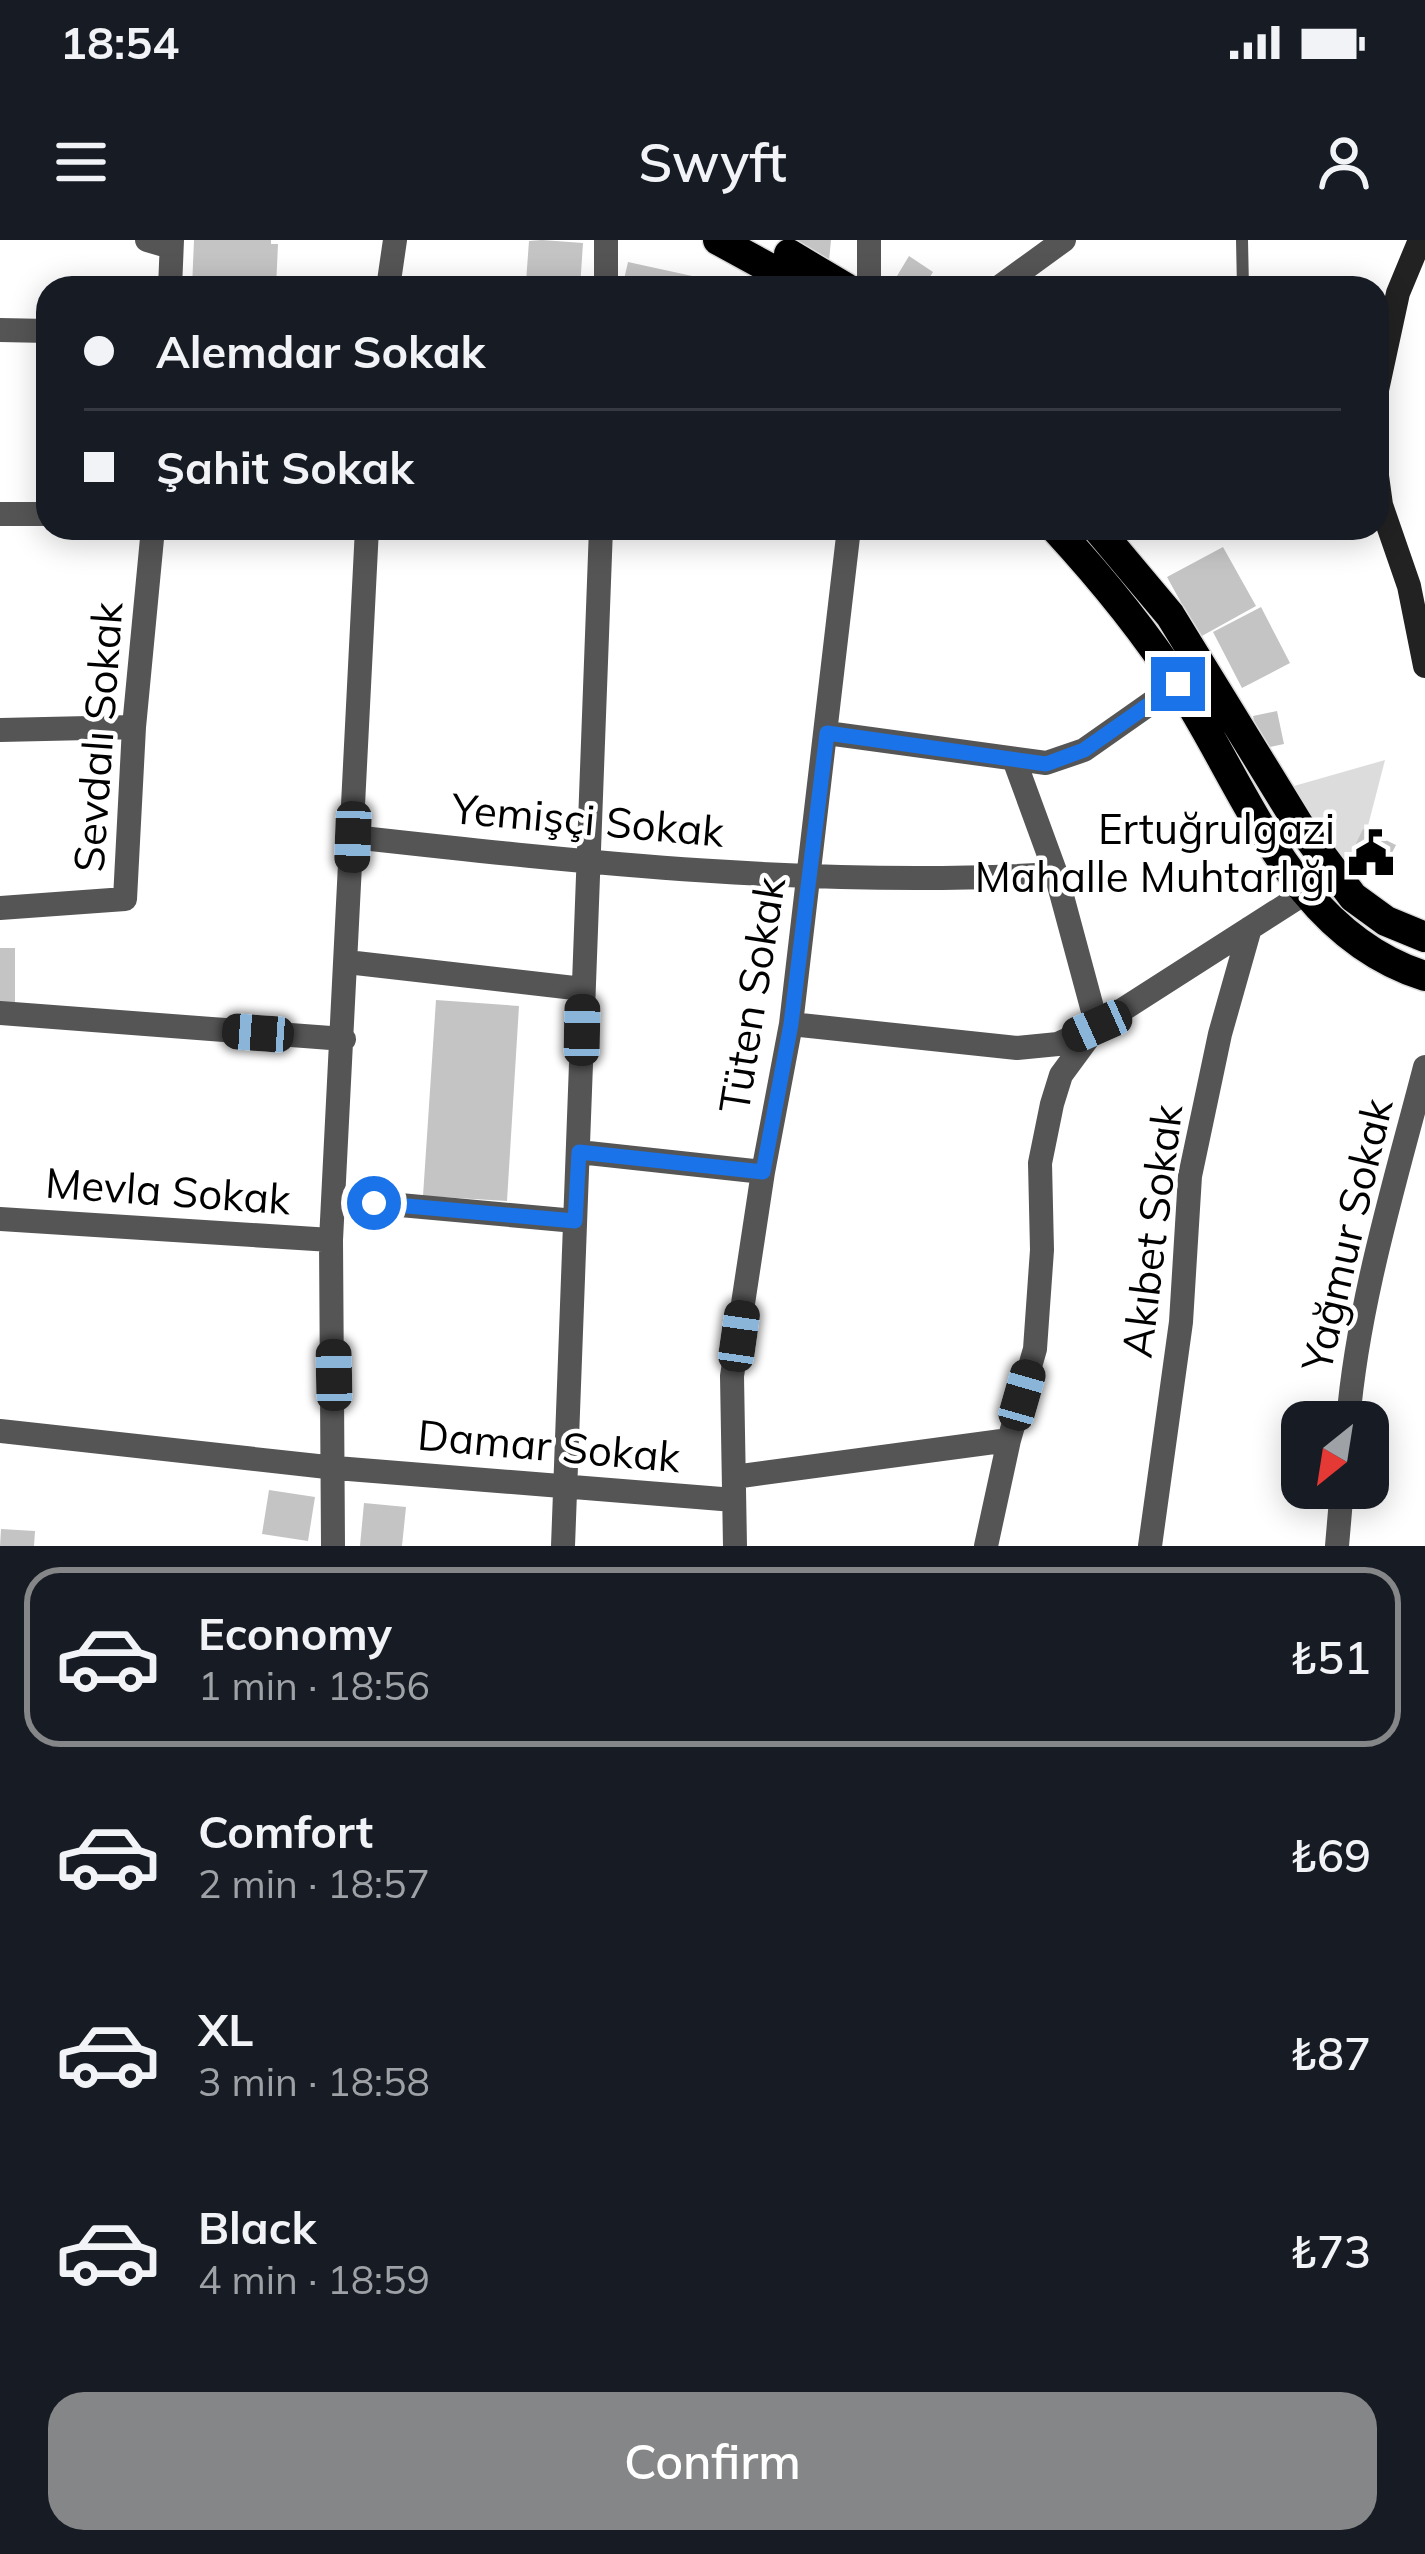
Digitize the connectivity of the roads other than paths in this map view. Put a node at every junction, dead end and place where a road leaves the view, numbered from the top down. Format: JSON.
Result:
{"nodes":[{"id":1,"x":395,"y":240,"type":"edge"},
{"id":2,"x":606,"y":240,"type":"edge"},
{"id":3,"x":718,"y":240,"type":"edge"},
{"id":4,"x":766,"y":240,"type":"edge"},
{"id":5,"x":869,"y":240,"type":"edge"},
{"id":6,"x":1064,"y":240,"type":"edge"},
{"id":7,"x":1242,"y":240,"type":"edge"},
{"id":8,"x":1420,"y":240,"type":"edge"},
{"id":9,"x":163,"y":242,"type":"edge"},
{"id":10,"x":168,"y":276,"type":"edge"},
{"id":11,"x":390,"y":276,"type":"edge"},
{"id":12,"x":606,"y":276,"type":"edge"},
{"id":13,"x":784,"y":276,"type":"edge"},
{"id":14,"x":826,"y":276,"type":"edge"},
{"id":15,"x":869,"y":276,"type":"edge"},
{"id":16,"x":1014,"y":276,"type":"edge"},
{"id":17,"x":1243,"y":276,"type":"edge"},
{"id":18,"x":0,"y":330,"type":"edge"},
{"id":19,"x":36,"y":331,"type":"edge"},
{"id":20,"x":1389,"y":335,"type":"edge"},
{"id":21,"x":0,"y":514,"type":"edge"},
{"id":22,"x":36,"y":514,"type":"edge"},
{"id":23,"x":1389,"y":524,"type":"edge"},
{"id":24,"x":152,"y":540,"type":"edge"},
{"id":25,"x":366,"y":540,"type":"edge"},
{"id":26,"x":601,"y":540,"type":"edge"},
{"id":27,"x":848,"y":540,"type":"edge"},
{"id":28,"x":1066,"y":540,"type":"edge"},
{"id":29,"x":1107,"y":540,"type":"edge"},
{"id":30,"x":1417,"y":586,"type":"edge"},
{"id":31,"x":1425,"y":666,"type":"edge"},
{"id":32,"x":1178,"y":684,"type":"junction"},
{"id":33,"x":134,"y":727,"type":"junction"},
{"id":34,"x":0,"y":730,"type":"edge"},
{"id":35,"x":827,"y":733,"type":"junction"},
{"id":36,"x":1016,"y":762,"type":"junction"},
{"id":37,"x":353,"y":837,"type":"junction"},
{"id":38,"x":590,"y":863,"type":"junction"},
{"id":39,"x":1056,"y":874,"type":"junction"},
{"id":40,"x":810,"y":878,"type":"junction"},
{"id":41,"x":1305,"y":893,"type":"junction"},
{"id":42,"x":0,"y":908,"type":"edge"},
{"id":43,"x":1250,"y":928,"type":"junction"},
{"id":44,"x":1425,"y":937,"type":"edge"},
{"id":45,"x":347,"y":962,"type":"junction"},
{"id":46,"x":1425,"y":976,"type":"edge"},
{"id":47,"x":583,"y":989,"type":"junction"},
{"id":48,"x":0,"y":1013,"type":"edge"},
{"id":49,"x":791,"y":1024,"type":"junction"},
{"id":50,"x":1097,"y":1026,"type":"junction"},
{"id":51,"x":344,"y":1039,"type":"junction"},
{"id":52,"x":1425,"y":1066,"type":"edge"},
{"id":53,"x":579,"y":1152,"type":"junction"},
{"id":54,"x":763,"y":1172,"type":"junction"},
{"id":55,"x":334,"y":1199,"type":"junction"},
{"id":56,"x":0,"y":1219,"type":"edge"},
{"id":57,"x":575,"y":1221,"type":"junction"},
{"id":58,"x":332,"y":1240,"type":"junction"},
{"id":59,"x":1351,"y":1401,"type":"edge"},
{"id":60,"x":0,"y":1430,"type":"edge"},
{"id":61,"x":1009,"y":1440,"type":"junction"},
{"id":62,"x":336,"y":1468,"type":"junction"},
{"id":63,"x":565,"y":1488,"type":"junction"},
{"id":64,"x":734,"y":1488,"type":"junction"},
{"id":65,"x":1340,"y":1509,"type":"edge"},
{"id":66,"x":333,"y":1546,"type":"edge"},
{"id":67,"x":562,"y":1546,"type":"edge"},
{"id":68,"x":735,"y":1546,"type":"edge"},
{"id":69,"x":986,"y":1546,"type":"edge"},
{"id":70,"x":1150,"y":1546,"type":"edge"},
{"id":71,"x":1337,"y":1546,"type":"edge"}],
"edges":[{"from":1,"to":11,"type":"street"},
{"from":2,"to":12,"type":"street"},
{"from":3,"to":13,"type":"main road"},
{"from":4,"to":14,"type":"main road"},
{"from":5,"to":15,"type":"street"},
{"from":6,"to":16,"type":"street"},
{"from":7,"to":17,"type":"lane"},
{"from":8,"to":20,"type":"street"},
{"from":9,"to":10,"type":"street"},
{"from":18,"to":19,"type":"street"},
{"from":21,"to":22,"type":"street"},
{"from":23,"to":30,"type":"street"},
{"from":24,"to":33,"type":"street","name":"Sevdalı Sokak"},
{"from":25,"to":37,"type":"street"},
{"from":26,"to":38,"type":"street"},
{"from":27,"to":35,"type":"street","name":"Tüten Sokak"},
{"from":28,"to":32,"type":"main road"},
{"from":29,"to":44,"type":"main road"},
{"from":30,"to":31,"type":"street"},
{"from":32,"to":36,"type":"street"},
{"from":32,"to":41,"type":"main road"},
{"from":33,"to":34,"type":"street"},
{"from":33,"to":42,"type":"street","name":"Sevdalı Sokak"},
{"from":35,"to":36,"type":"street"},
{"from":35,"to":40,"type":"street","name":"Tüten Sokak"},
{"from":36,"to":39,"type":"street"},
{"from":37,"to":38,"type":"street","name":"Yemişçi Sokak"},
{"from":37,"to":45,"type":"street"},
{"from":38,"to":40,"type":"street","name":"Yemişçi Sokak"},
{"from":38,"to":47,"type":"street"},
{"from":39,"to":40,"type":"street","name":"Yemişçi Sokak"},
{"from":39,"to":50,"type":"street"},
{"from":40,"to":49,"type":"street","name":"Tüten Sokak"},
{"from":41,"to":43,"type":"street"},
{"from":41,"to":46,"type":"main road"},
{"from":43,"to":50,"type":"street"},
{"from":43,"to":70,"type":"street","name":"Akıbet Sokak"},
{"from":45,"to":47,"type":"street"},
{"from":45,"to":51,"type":"street"},
{"from":47,"to":53,"type":"street"},
{"from":48,"to":51,"type":"street"},
{"from":49,"to":50,"type":"street"},
{"from":49,"to":54,"type":"street","name":"Tüten Sokak"},
{"from":50,"to":61,"type":"street"},
{"from":51,"to":55,"type":"street"},
{"from":52,"to":59,"type":"street","name":"Yağmur Sokak"},
{"from":53,"to":54,"type":"street"},
{"from":53,"to":57,"type":"street"},
{"from":54,"to":64,"type":"street","name":"Tüten Sokak"},
{"from":55,"to":57,"type":"street"},
{"from":55,"to":58,"type":"street"},
{"from":56,"to":58,"type":"street","name":"Mevla Sokak"},
{"from":57,"to":63,"type":"street"},
{"from":58,"to":62,"type":"street"},
{"from":60,"to":62,"type":"street","name":"Damar Sokak"},
{"from":61,"to":64,"type":"street","name":"Damar Sokak"},
{"from":61,"to":69,"type":"street"},
{"from":62,"to":63,"type":"street","name":"Damar Sokak"},
{"from":62,"to":66,"type":"street"},
{"from":63,"to":64,"type":"street","name":"Damar Sokak"},
{"from":63,"to":67,"type":"street"},
{"from":64,"to":68,"type":"street","name":"Tüten Sokak"},
{"from":65,"to":71,"type":"street"}]}
